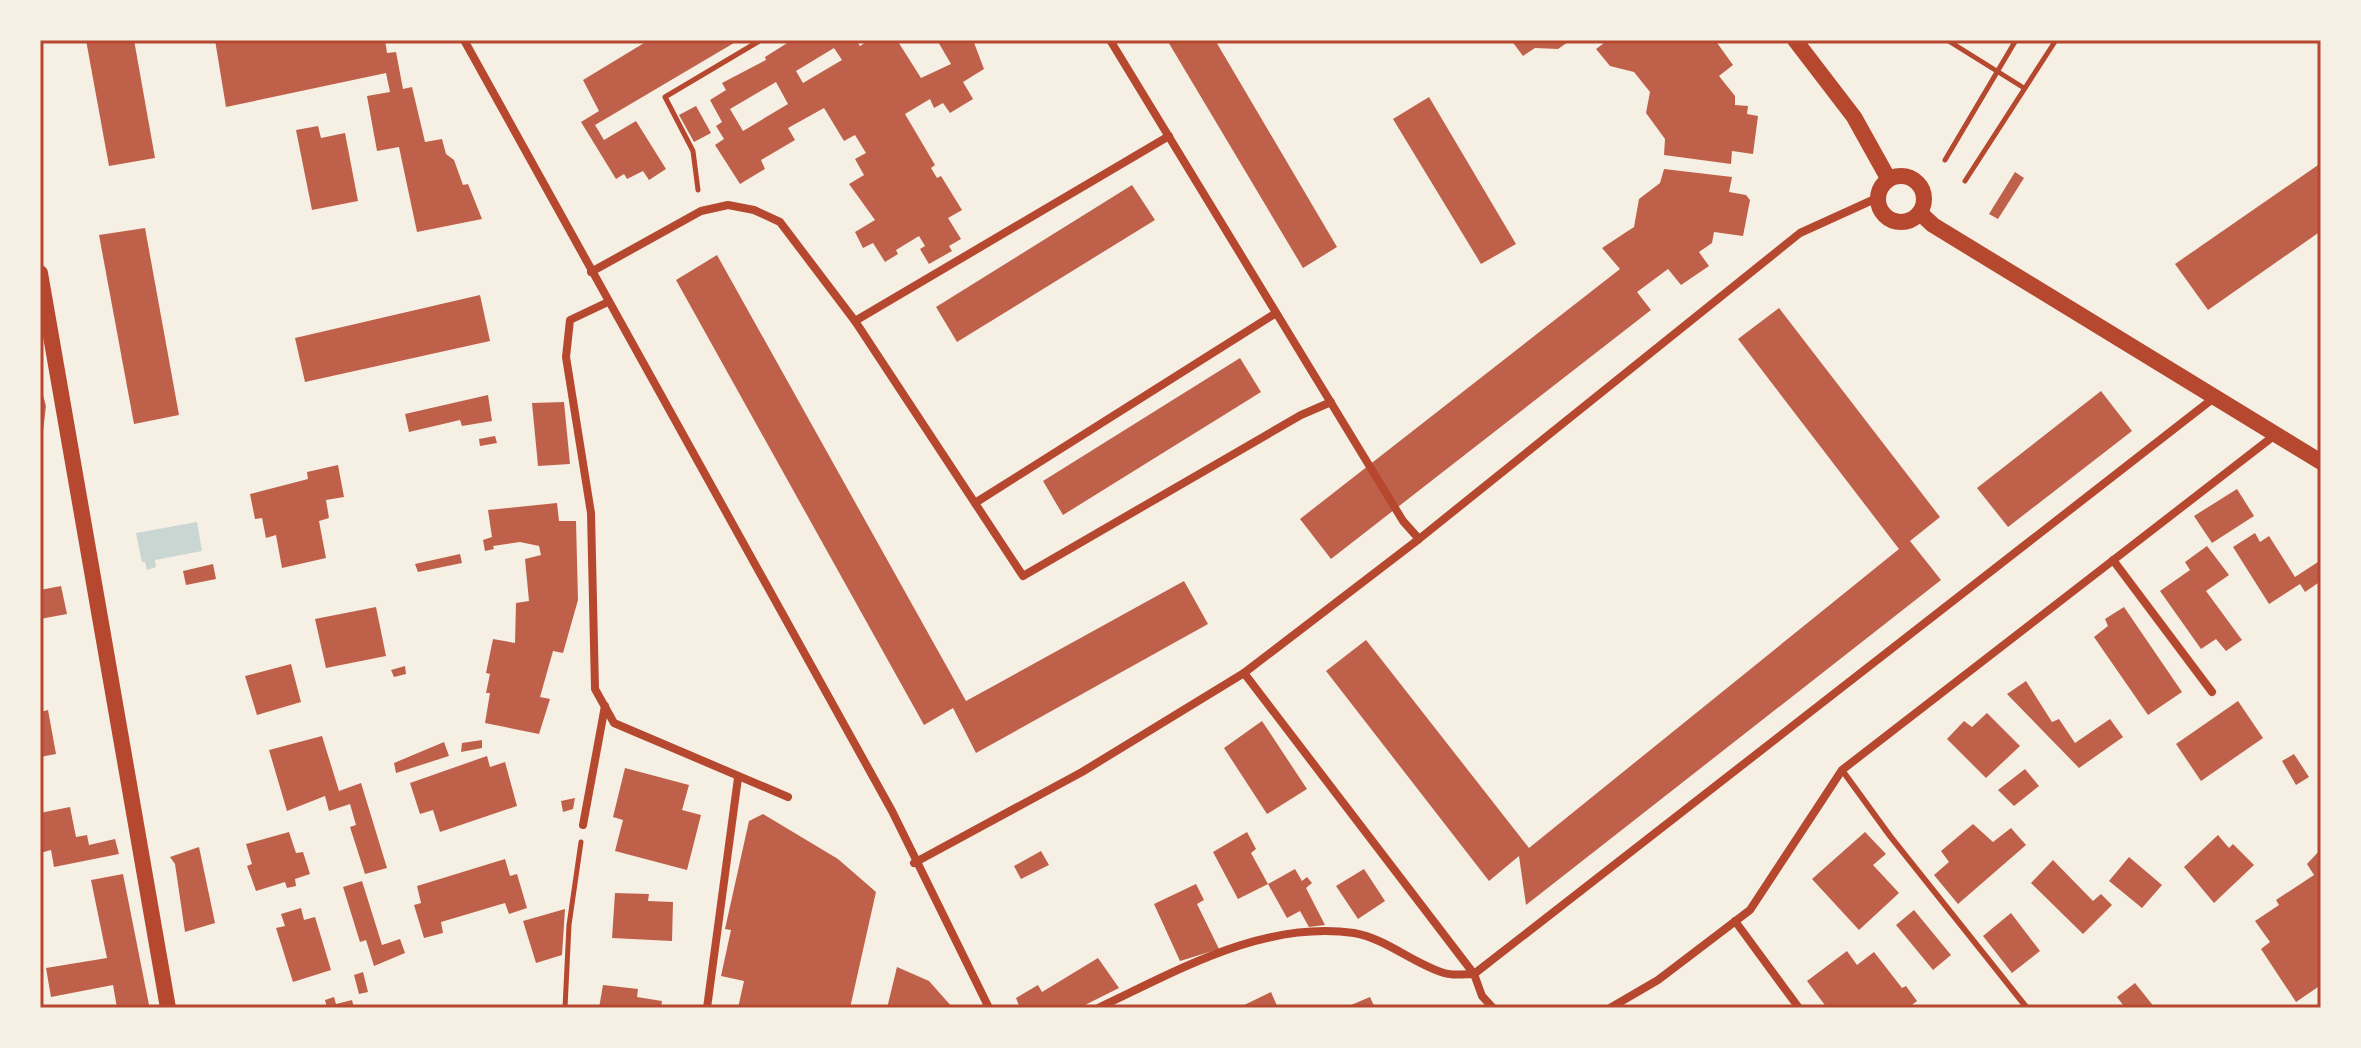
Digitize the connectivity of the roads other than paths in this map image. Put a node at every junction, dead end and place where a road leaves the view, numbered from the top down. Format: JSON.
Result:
{"nodes":[{"id":1,"x":464,"y":40,"type":"edge"},
{"id":2,"x":1110,"y":40,"type":"edge"},
{"id":3,"x":1795,"y":40,"type":"edge"},
{"id":4,"x":1169,"y":136,"type":"junction"},
{"id":5,"x":1888,"y":178,"type":"junction"},
{"id":6,"x":1877,"y":198,"type":"junction"},
{"id":7,"x":1920,"y":213,"type":"junction"},
{"id":8,"x":591,"y":272,"type":"junction"},
{"id":9,"x":40,"y":273,"type":"edge"},
{"id":10,"x":608,"y":302,"type":"junction"},
{"id":11,"x":1276,"y":313,"type":"junction"},
{"id":12,"x":855,"y":321,"type":"junction"},
{"id":13,"x":2216,"y":396,"type":"junction"},
{"id":14,"x":1331,"y":402,"type":"junction"},
{"id":15,"x":2276,"y":434,"type":"junction"},
{"id":16,"x":2321,"y":462,"type":"edge"},
{"id":17,"x":975,"y":503,"type":"junction"},
{"id":18,"x":1419,"y":539,"type":"junction"},
{"id":19,"x":2113,"y":560,"type":"junction"},
{"id":20,"x":1244,"y":673,"type":"junction"},
{"id":21,"x":2212,"y":692,"type":"dead end"},
{"id":22,"x":605,"y":706,"type":"junction"},
{"id":23,"x":1842,"y":770,"type":"junction"},
{"id":24,"x":738,"y":778,"type":"junction"},
{"id":25,"x":788,"y":797,"type":"dead end"},
{"id":26,"x":583,"y":825,"type":"road end"},
{"id":27,"x":914,"y":863,"type":"junction"},
{"id":28,"x":1735,"y":921,"type":"junction"},
{"id":29,"x":1474,"y":974,"type":"junction"},
{"id":30,"x":168,"y":1008,"type":"edge"},
{"id":31,"x":707,"y":1008,"type":"edge"},
{"id":32,"x":989,"y":1008,"type":"edge"},
{"id":33,"x":1098,"y":1008,"type":"edge"},
{"id":34,"x":1493,"y":1008,"type":"edge"},
{"id":35,"x":1610,"y":1008,"type":"edge"},
{"id":36,"x":1799,"y":1008,"type":"edge"},
{"id":37,"x":2027,"y":1008,"type":"edge"}],
"edges":[{"from":1,"to":8,"type":"street"},
{"from":2,"to":4,"type":"street"},
{"from":3,"to":5,"type":"main road"},
{"from":4,"to":11,"type":"street"},
{"from":4,"to":12,"type":"street"},
{"from":5,"to":6,"type":"main road"},
{"from":5,"to":7,"type":"main road"},
{"from":6,"to":7,"type":"main road"},
{"from":6,"to":18,"type":"street"},
{"from":7,"to":13,"type":"main road"},
{"from":8,"to":10,"type":"street"},
{"from":8,"to":12,"type":"street"},
{"from":9,"to":30,"type":"main road"},
{"from":10,"to":22,"type":"street"},
{"from":10,"to":27,"type":"street"},
{"from":11,"to":14,"type":"street"},
{"from":11,"to":17,"type":"street"},
{"from":12,"to":17,"type":"street"},
{"from":13,"to":15,"type":"main road"},
{"from":13,"to":29,"type":"street"},
{"from":14,"to":17,"type":"street"},
{"from":14,"to":18,"type":"street"},
{"from":15,"to":16,"type":"main road"},
{"from":15,"to":19,"type":"street"},
{"from":18,"to":20,"type":"street"},
{"from":19,"to":21,"type":"street"},
{"from":19,"to":23,"type":"street"},
{"from":20,"to":27,"type":"street"},
{"from":20,"to":29,"type":"street"},
{"from":22,"to":24,"type":"street"},
{"from":22,"to":26,"type":"street"},
{"from":23,"to":28,"type":"street"},
{"from":23,"to":37,"type":"lane"},
{"from":24,"to":25,"type":"street"},
{"from":24,"to":31,"type":"street"},
{"from":27,"to":32,"type":"street"},
{"from":28,"to":35,"type":"street"},
{"from":28,"to":36,"type":"street"},
{"from":29,"to":33,"type":"street"},
{"from":29,"to":34,"type":"street"}]}
